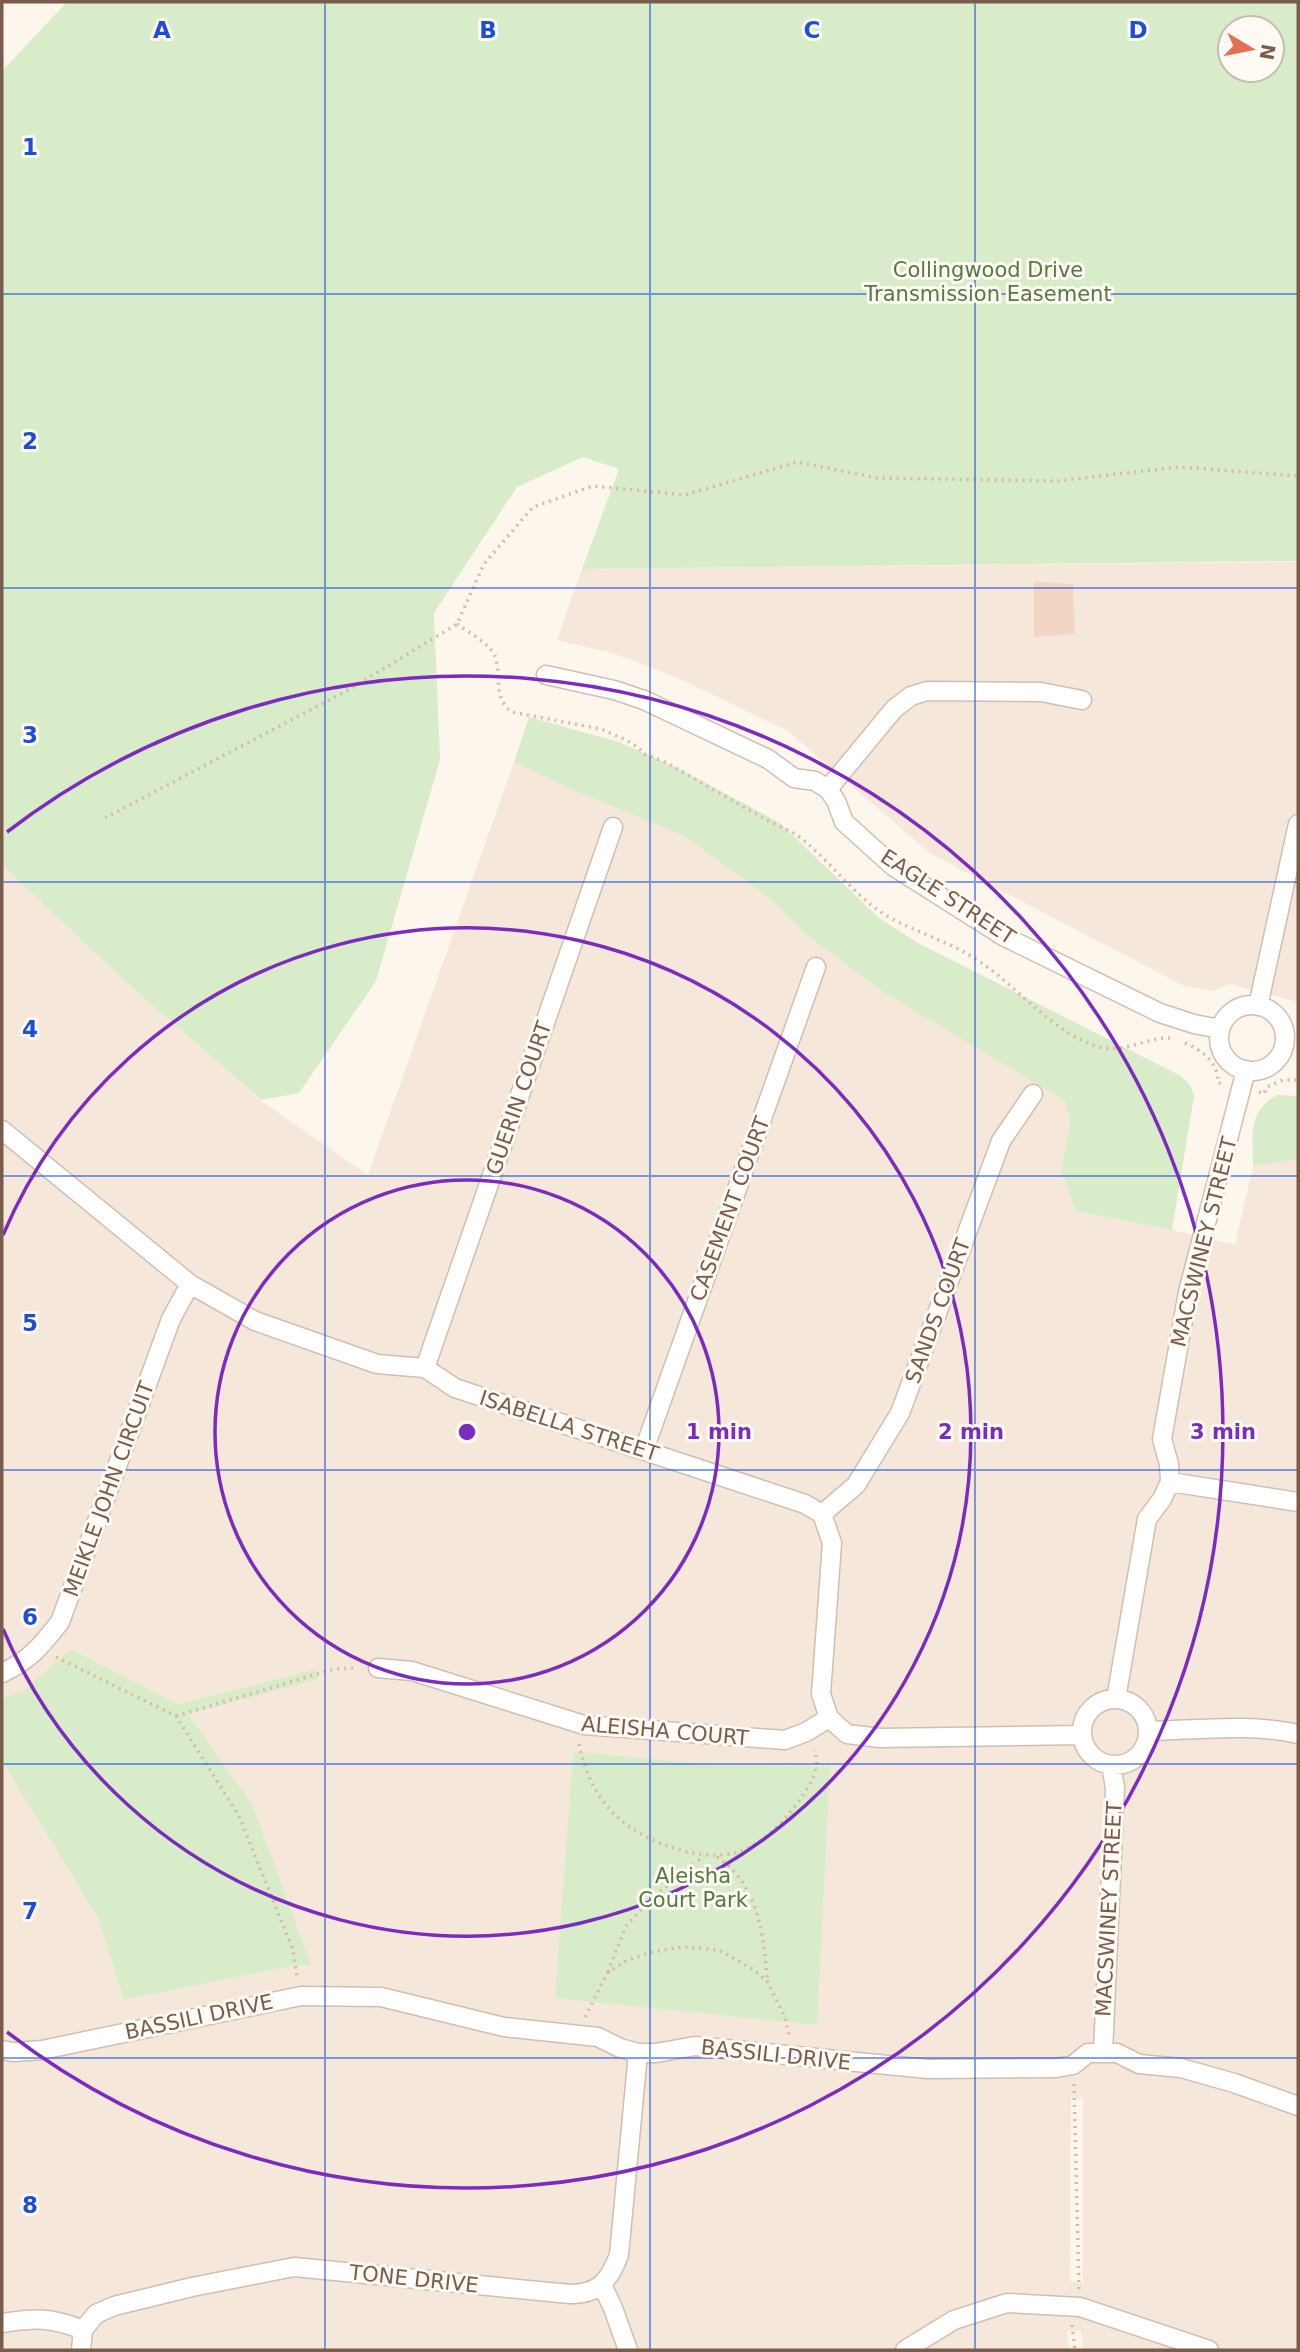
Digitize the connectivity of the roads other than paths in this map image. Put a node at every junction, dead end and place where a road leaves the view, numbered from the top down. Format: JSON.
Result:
{"nodes":[{"id":1,"x":546,"y":675,"type":"dead end"},
{"id":2,"x":1082,"y":700,"type":"dead end"},
{"id":3,"x":828,"y":789,"type":"junction"},
{"id":4,"x":1298,"y":824,"type":"edge"},
{"id":5,"x":613,"y":827,"type":"dead end"},
{"id":6,"x":816,"y":967,"type":"dead end"},
{"id":7,"x":1258,"y":1006,"type":"junction"},
{"id":8,"x":1220,"y":1029,"type":"junction"},
{"id":9,"x":1291,"y":1044,"type":"edge"},
{"id":10,"x":1244,"y":1079,"type":"junction"},
{"id":11,"x":1033,"y":1094,"type":"dead end"},
{"id":12,"x":2,"y":1130,"type":"edge"},
{"id":13,"x":190,"y":1284,"type":"junction"},
{"id":14,"x":425,"y":1368,"type":"junction"},
{"id":15,"x":643,"y":1450,"type":"junction"},
{"id":16,"x":1170,"y":1482,"type":"junction"},
{"id":17,"x":1298,"y":1502,"type":"edge"},
{"id":18,"x":822,"y":1514,"type":"junction"},
{"id":19,"x":378,"y":1668,"type":"road end"},
{"id":20,"x":2,"y":1673,"type":"edge"},
{"id":21,"x":1116,"y":1699,"type":"junction"},
{"id":22,"x":829,"y":1718,"type":"junction"},
{"id":23,"x":1148,"y":1731,"type":"junction"},
{"id":24,"x":1298,"y":1734,"type":"edge"},
{"id":25,"x":1082,"y":1735,"type":"junction"},
{"id":26,"x":1111,"y":1766,"type":"junction"},
{"id":27,"x":2,"y":2050,"type":"edge"},
{"id":28,"x":1102,"y":2052,"type":"junction"},
{"id":29,"x":638,"y":2053,"type":"junction"},
{"id":30,"x":1298,"y":2106,"type":"edge"},
{"id":31,"x":602,"y":2285,"type":"junction"},
{"id":32,"x":2,"y":2322,"type":"edge"},
{"id":33,"x":83,"y":2330,"type":"junction"},
{"id":34,"x":81,"y":2350,"type":"edge"},
{"id":35,"x":628,"y":2350,"type":"edge"},
{"id":36,"x":905,"y":2350,"type":"edge"},
{"id":37,"x":1209,"y":2350,"type":"edge"}],
"edges":[{"from":1,"to":3,"type":"street"},
{"from":2,"to":3,"type":"street"},
{"from":3,"to":8,"type":"street","name":"EAGLE STREET"},
{"from":4,"to":7,"type":"street"},
{"from":5,"to":14,"type":"street","name":"GUERIN COURT"},
{"from":6,"to":15,"type":"street","name":"CASEMENT COURT"},
{"from":7,"to":8,"type":"street"},
{"from":7,"to":9,"type":"street"},
{"from":8,"to":10,"type":"street"},
{"from":9,"to":10,"type":"street"},
{"from":10,"to":16,"type":"street","name":"MACSWINEY STREET"},
{"from":11,"to":18,"type":"street","name":"SANDS COURT"},
{"from":12,"to":13,"type":"street","name":"ISABELLA STREET"},
{"from":13,"to":14,"type":"street","name":"ISABELLA STREET"},
{"from":13,"to":20,"type":"street","name":"MEIKLE JOHN CIRCUIT"},
{"from":14,"to":15,"type":"street","name":"ISABELLA STREET"},
{"from":15,"to":18,"type":"street","name":"ISABELLA STREET"},
{"from":16,"to":17,"type":"street"},
{"from":16,"to":21,"type":"street"},
{"from":18,"to":22,"type":"street"},
{"from":19,"to":22,"type":"street","name":"ALEISHA COURT"},
{"from":21,"to":23,"type":"street"},
{"from":21,"to":25,"type":"street"},
{"from":22,"to":25,"type":"street"},
{"from":23,"to":24,"type":"street"},
{"from":23,"to":26,"type":"street"},
{"from":25,"to":26,"type":"street"},
{"from":26,"to":28,"type":"street","name":"MACSWINEY STREET"},
{"from":27,"to":29,"type":"street","name":"BASSILI DRIVE"},
{"from":28,"to":29,"type":"street","name":"BASSILI DRIVE"},
{"from":28,"to":30,"type":"street"},
{"from":29,"to":31,"type":"street"},
{"from":31,"to":33,"type":"street","name":"TONE DRIVE"},
{"from":31,"to":35,"type":"street"},
{"from":32,"to":33,"type":"street"},
{"from":33,"to":34,"type":"street"},
{"from":36,"to":37,"type":"street"}]}
